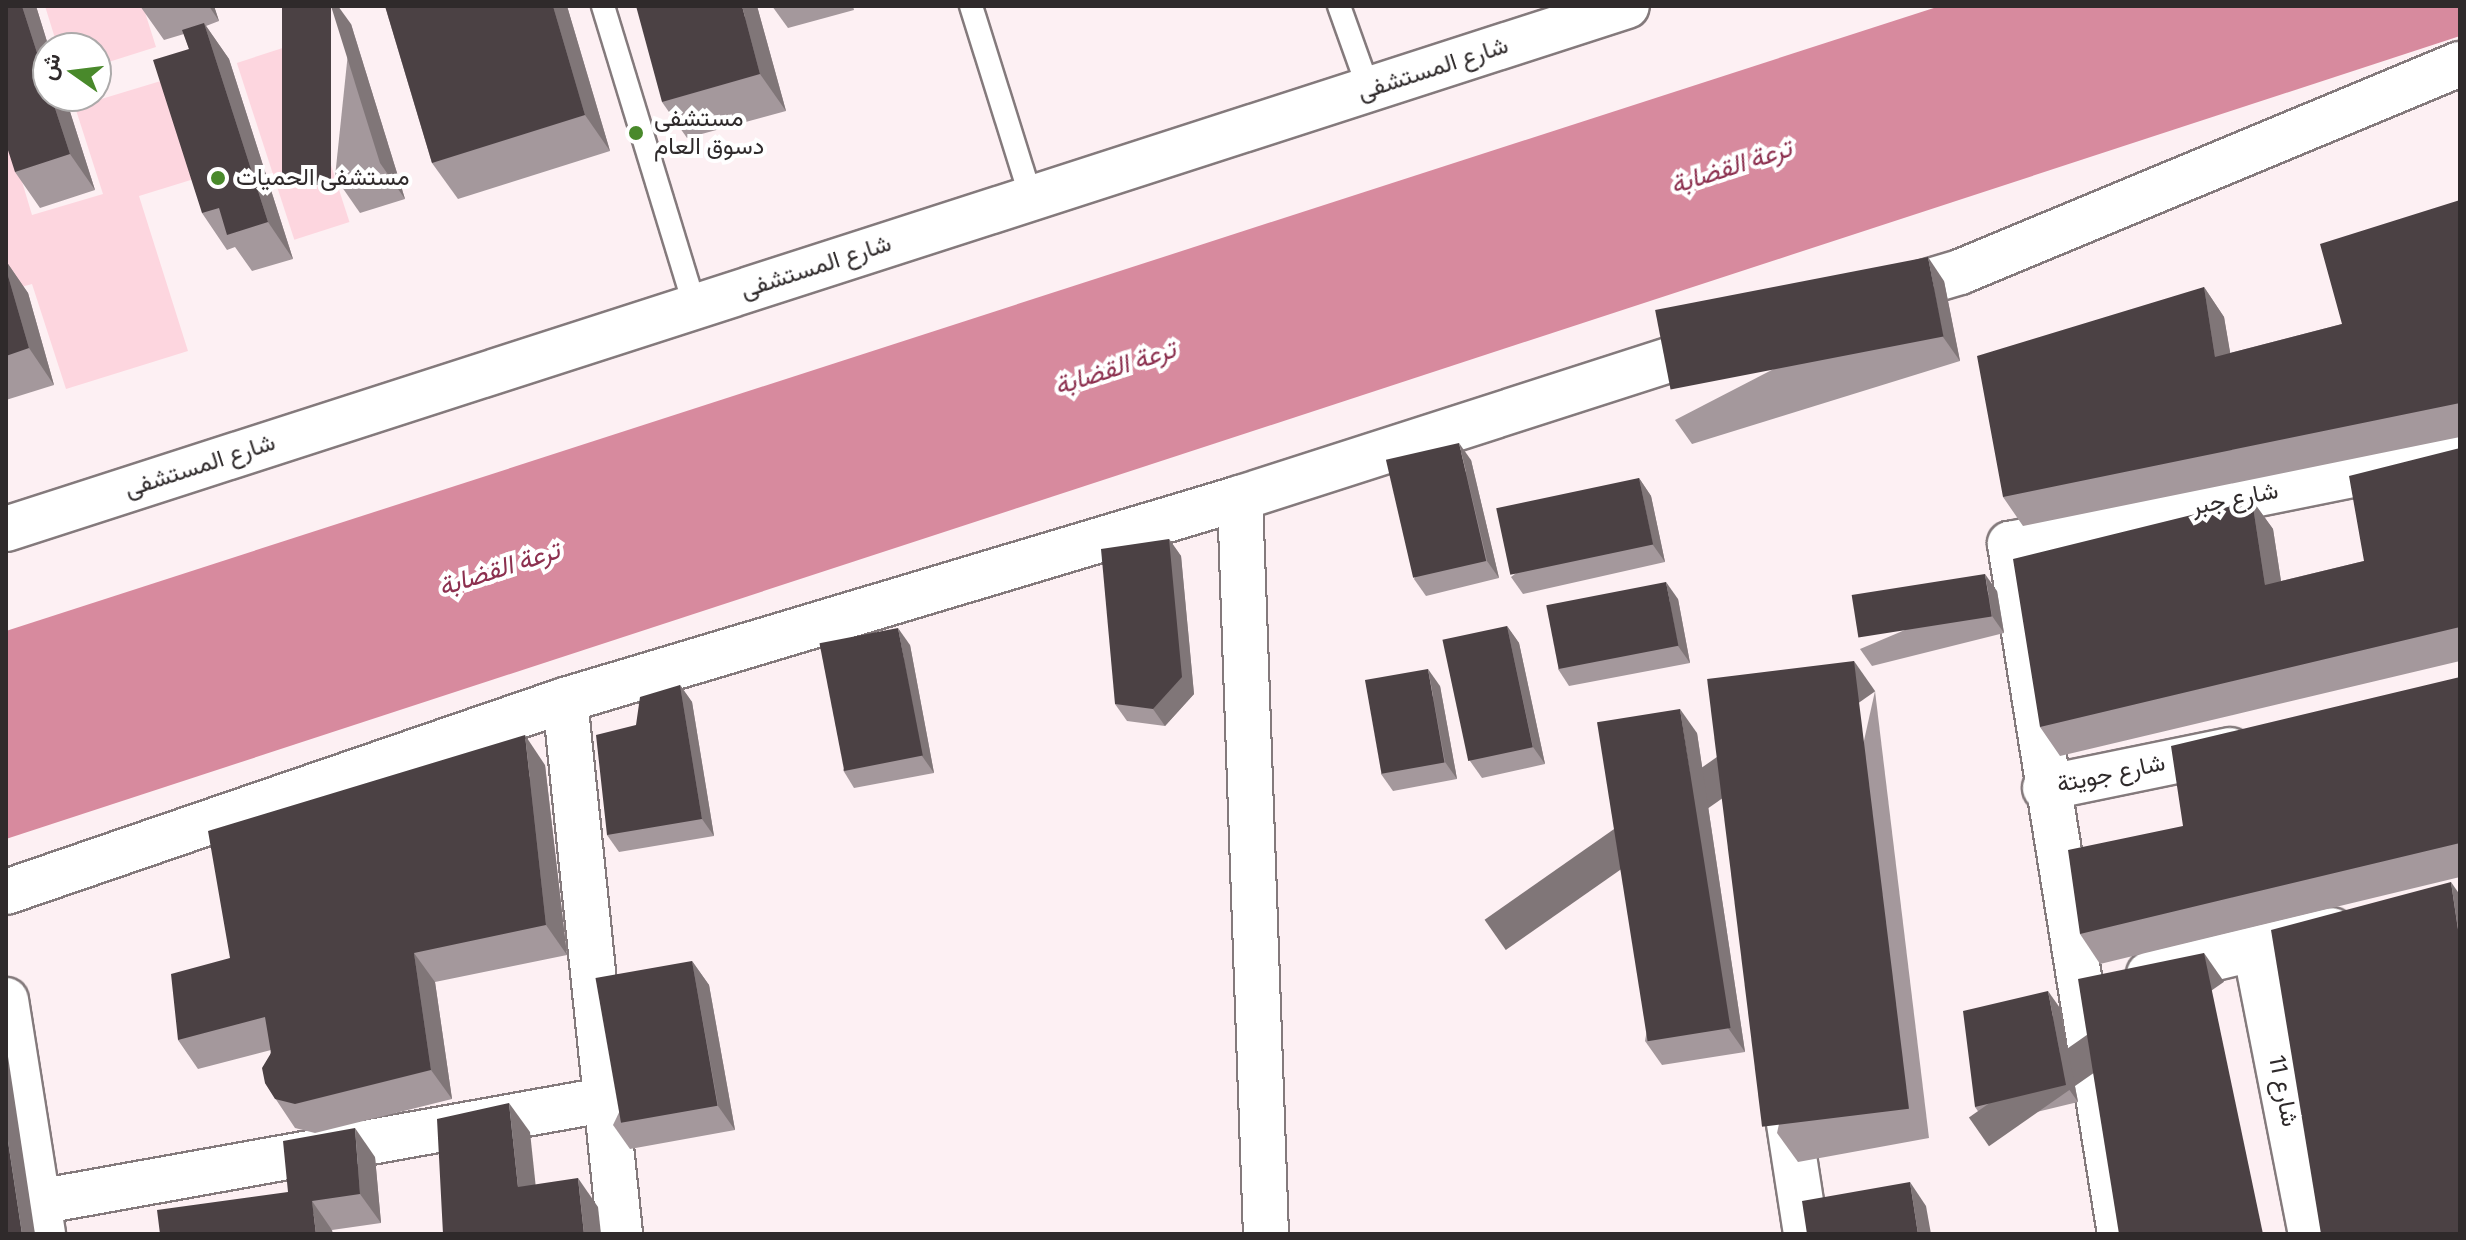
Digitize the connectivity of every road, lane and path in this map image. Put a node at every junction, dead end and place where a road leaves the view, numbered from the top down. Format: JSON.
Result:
{"nodes":[{"id":1,"x":603,"y":6,"type":"edge"},
{"id":2,"x":971,"y":6,"type":"edge"},
{"id":3,"x":1339,"y":6,"type":"edge"},
{"id":4,"x":1627,"y":6,"type":"edge"},
{"id":5,"x":2460,"y":64,"type":"edge"},
{"id":6,"x":1369,"y":90,"type":"junction"},
{"id":7,"x":1031,"y":198,"type":"junction"},
{"id":8,"x":695,"y":306,"type":"junction"},
{"id":9,"x":1843,"y":307,"type":"edge"},
{"id":10,"x":1770,"y":329,"type":"edge"},
{"id":11,"x":2460,"y":453,"type":"edge"},
{"id":12,"x":1240,"y":498,"type":"junction"},
{"id":13,"x":6,"y":529,"type":"edge"},
{"id":14,"x":565,"y":700,"type":"junction"},
{"id":15,"x":2275,"y":740,"type":"edge"},
{"id":16,"x":2045,"y":788,"type":"junction"},
{"id":17,"x":6,"y":892,"type":"edge"},
{"id":18,"x":2372,"y":921,"type":"edge"},
{"id":19,"x":2255,"y":949,"type":"junction"},
{"id":20,"x":2077,"y":991,"type":"junction"},
{"id":21,"x":6,"y":1000,"type":"edge"},
{"id":22,"x":1777,"y":1050,"type":"edge"},
{"id":23,"x":609,"y":1099,"type":"junction"},
{"id":24,"x":40,"y":1218,"type":"edge"},
{"id":25,"x":620,"y":1234,"type":"edge"},
{"id":26,"x":1266,"y":1234,"type":"edge"},
{"id":27,"x":1806,"y":1234,"type":"edge"},
{"id":28,"x":2120,"y":1234,"type":"edge"},
{"id":29,"x":2311,"y":1234,"type":"edge"}],
"edges":[{"from":1,"to":8,"type":"lane"},
{"from":2,"to":7,"type":"lane"},
{"from":3,"to":6,"type":"lane"},
{"from":4,"to":6,"type":"street","name":"شارع المستشفى"},
{"from":5,"to":9,"type":"street"},
{"from":6,"to":7,"type":"street","name":"شارع المستشفى"},
{"from":7,"to":8,"type":"street","name":"شارع المستشفى"},
{"from":8,"to":13,"type":"street","name":"شارع المستشفى"},
{"from":10,"to":12,"type":"street"},
{"from":11,"to":16,"type":"street","name":"شارع جبر"},
{"from":12,"to":14,"type":"street"},
{"from":12,"to":26,"type":"street"},
{"from":14,"to":17,"type":"street"},
{"from":14,"to":23,"type":"street"},
{"from":15,"to":16,"type":"street","name":"شارع جويتة"},
{"from":16,"to":20,"type":"street"},
{"from":18,"to":19,"type":"street"},
{"from":19,"to":20,"type":"street"},
{"from":19,"to":29,"type":"street","name":"شارع 11"},
{"from":20,"to":28,"type":"street"},
{"from":21,"to":24,"type":"street"},
{"from":22,"to":27,"type":"street"},
{"from":23,"to":24,"type":"street"},
{"from":23,"to":25,"type":"street"}]}
